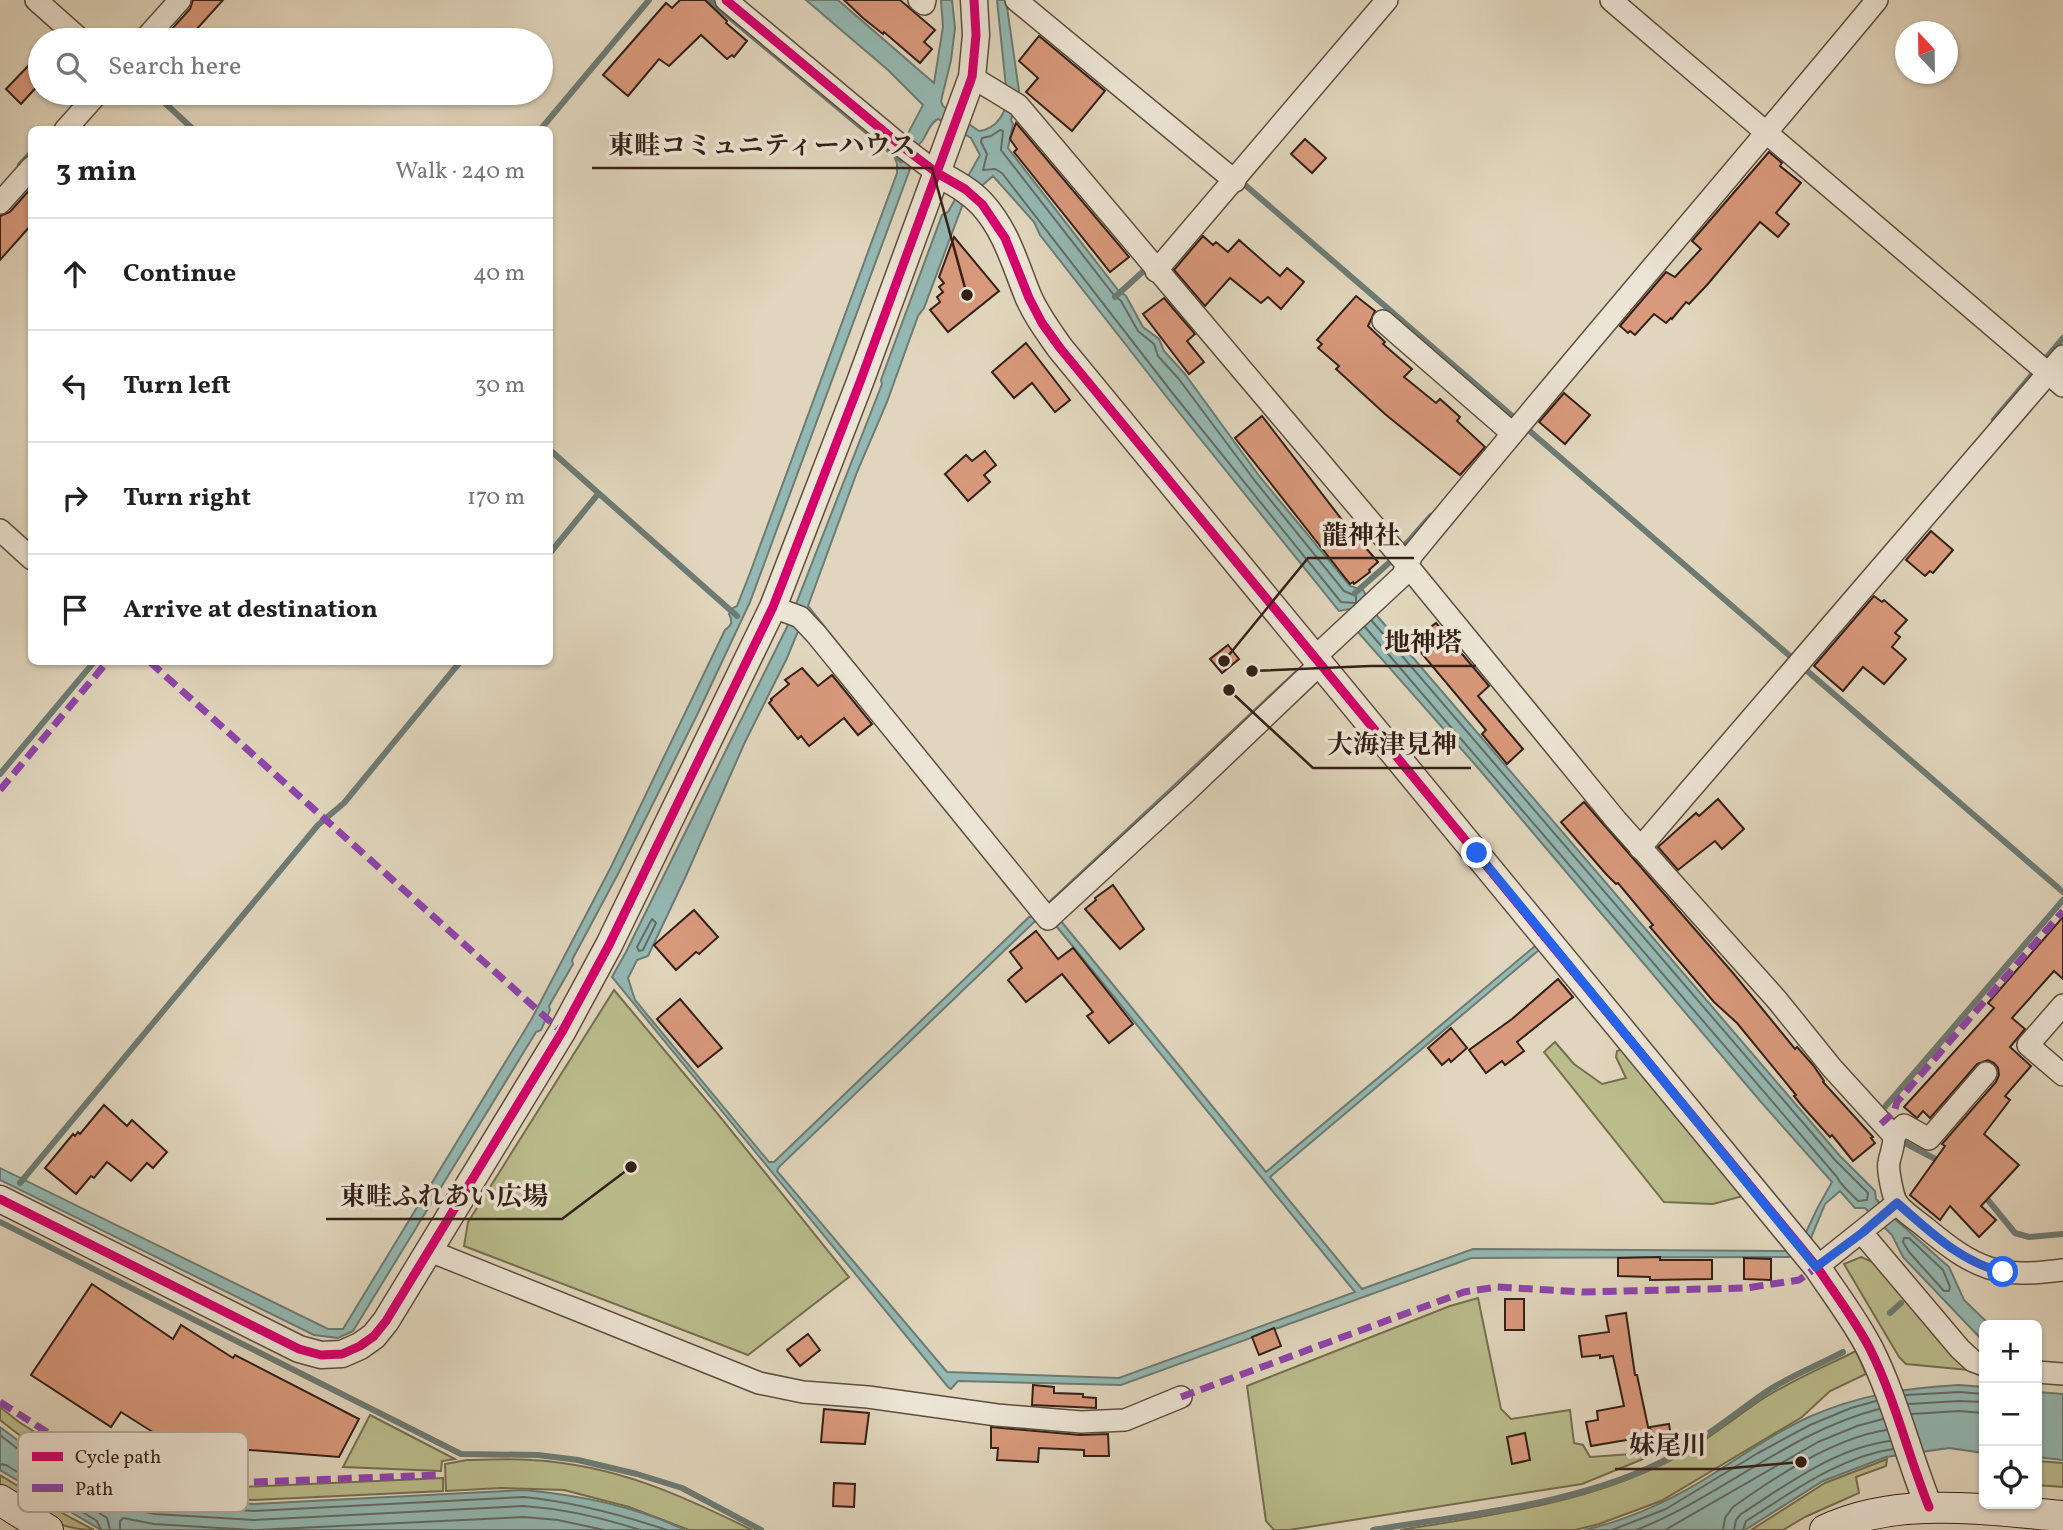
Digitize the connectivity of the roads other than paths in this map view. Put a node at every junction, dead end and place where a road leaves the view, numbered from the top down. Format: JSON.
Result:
{"nodes":[{"id":1,"x":36,"y":0,"type":"edge"},
{"id":2,"x":180,"y":0,"type":"edge"},
{"id":3,"x":726,"y":0,"type":"edge"},
{"id":4,"x":919,"y":0,"type":"edge"},
{"id":5,"x":925,"y":0,"type":"edge"},
{"id":6,"x":974,"y":0,"type":"edge"},
{"id":7,"x":1016,"y":0,"type":"edge"},
{"id":8,"x":1387,"y":0,"type":"edge"},
{"id":9,"x":1611,"y":0,"type":"edge"},
{"id":10,"x":1877,"y":0,"type":"edge"},
{"id":11,"x":68,"y":28,"type":"edge"},
{"id":12,"x":156,"y":28,"type":"edge"},
{"id":13,"x":972,"y":78,"type":"junction"},
{"id":14,"x":87,"y":105,"type":"edge"},
{"id":15,"x":69,"y":126,"type":"edge"},
{"id":16,"x":1762,"y":128,"type":"junction"},
{"id":17,"x":28,"y":172,"type":"edge"},
{"id":18,"x":937,"y":173,"type":"junction"},
{"id":19,"x":1230,"y":177,"type":"junction"},
{"id":20,"x":0,"y":203,"type":"edge"},
{"id":21,"x":1152,"y":265,"type":"junction"},
{"id":22,"x":1383,"y":321,"type":"dead end"},
{"id":23,"x":2063,"y":356,"type":"edge"},
{"id":24,"x":2048,"y":372,"type":"edge"},
{"id":25,"x":1512,"y":426,"type":"junction"},
{"id":26,"x":0,"y":530,"type":"edge"},
{"id":27,"x":28,"y":555,"type":"edge"},
{"id":28,"x":1401,"y":558,"type":"junction"},
{"id":29,"x":789,"y":613,"type":"junction"},
{"id":30,"x":1317,"y":660,"type":"junction"},
{"id":31,"x":1640,"y":848,"type":"junction"},
{"id":32,"x":2063,"y":1005,"type":"edge"},
{"id":33,"x":1986,"y":1073,"type":"dead end"},
{"id":34,"x":2063,"y":1075,"type":"edge"},
{"id":35,"x":1894,"y":1136,"type":"junction"},
{"id":36,"x":0,"y":1199,"type":"edge"},
{"id":37,"x":1881,"y":1217,"type":"junction"},
{"id":38,"x":430,"y":1251,"type":"junction"},
{"id":39,"x":1816,"y":1267,"type":"junction"},
{"id":40,"x":2063,"y":1270,"type":"edge"},
{"id":41,"x":1979,"y":1363,"type":"edge"},
{"id":42,"x":2042,"y":1372,"type":"edge"},
{"id":43,"x":2063,"y":1374,"type":"edge"},
{"id":44,"x":1181,"y":1397,"type":"dead end"},
{"id":45,"x":0,"y":1500,"type":"edge"},
{"id":46,"x":1929,"y":1507,"type":"junction"},
{"id":47,"x":18,"y":1511,"type":"edge"},
{"id":48,"x":19,"y":1512,"type":"edge"},
{"id":49,"x":2063,"y":1516,"type":"edge"},
{"id":50,"x":48,"y":1530,"type":"edge"},
{"id":51,"x":1825,"y":1530,"type":"edge"}],
"edges":[{"from":1,"to":11,"type":"street"},
{"from":2,"to":12,"type":"street"},
{"from":3,"to":18,"type":"street"},
{"from":4,"to":5,"type":"street"},
{"from":6,"to":13,"type":"street"},
{"from":7,"to":19,"type":"street"},
{"from":8,"to":19,"type":"street"},
{"from":9,"to":16,"type":"street"},
{"from":10,"to":16,"type":"street"},
{"from":13,"to":18,"type":"street"},
{"from":13,"to":21,"type":"street"},
{"from":14,"to":15,"type":"street"},
{"from":16,"to":24,"type":"street"},
{"from":16,"to":25,"type":"street"},
{"from":17,"to":20,"type":"street"},
{"from":18,"to":29,"type":"street"},
{"from":18,"to":30,"type":"street"},
{"from":19,"to":21,"type":"street"},
{"from":21,"to":28,"type":"street"},
{"from":22,"to":25,"type":"street"},
{"from":23,"to":24,"type":"street"},
{"from":24,"to":31,"type":"street"},
{"from":25,"to":28,"type":"street"},
{"from":26,"to":27,"type":"street"},
{"from":28,"to":30,"type":"street"},
{"from":28,"to":31,"type":"street"},
{"from":29,"to":30,"type":"street"},
{"from":29,"to":38,"type":"street"},
{"from":30,"to":39,"type":"street"},
{"from":31,"to":35,"type":"street"},
{"from":32,"to":34,"type":"street"},
{"from":33,"to":35,"type":"street"},
{"from":35,"to":37,"type":"street"},
{"from":36,"to":38,"type":"street"},
{"from":37,"to":39,"type":"street"},
{"from":37,"to":40,"type":"street"},
{"from":37,"to":41,"type":"street"},
{"from":38,"to":44,"type":"street"},
{"from":39,"to":46,"type":"street"},
{"from":42,"to":43,"type":"street"},
{"from":45,"to":47,"type":"main road"},
{"from":46,"to":49,"type":"main road"},
{"from":46,"to":51,"type":"main road"},
{"from":48,"to":50,"type":"main road"}]}
